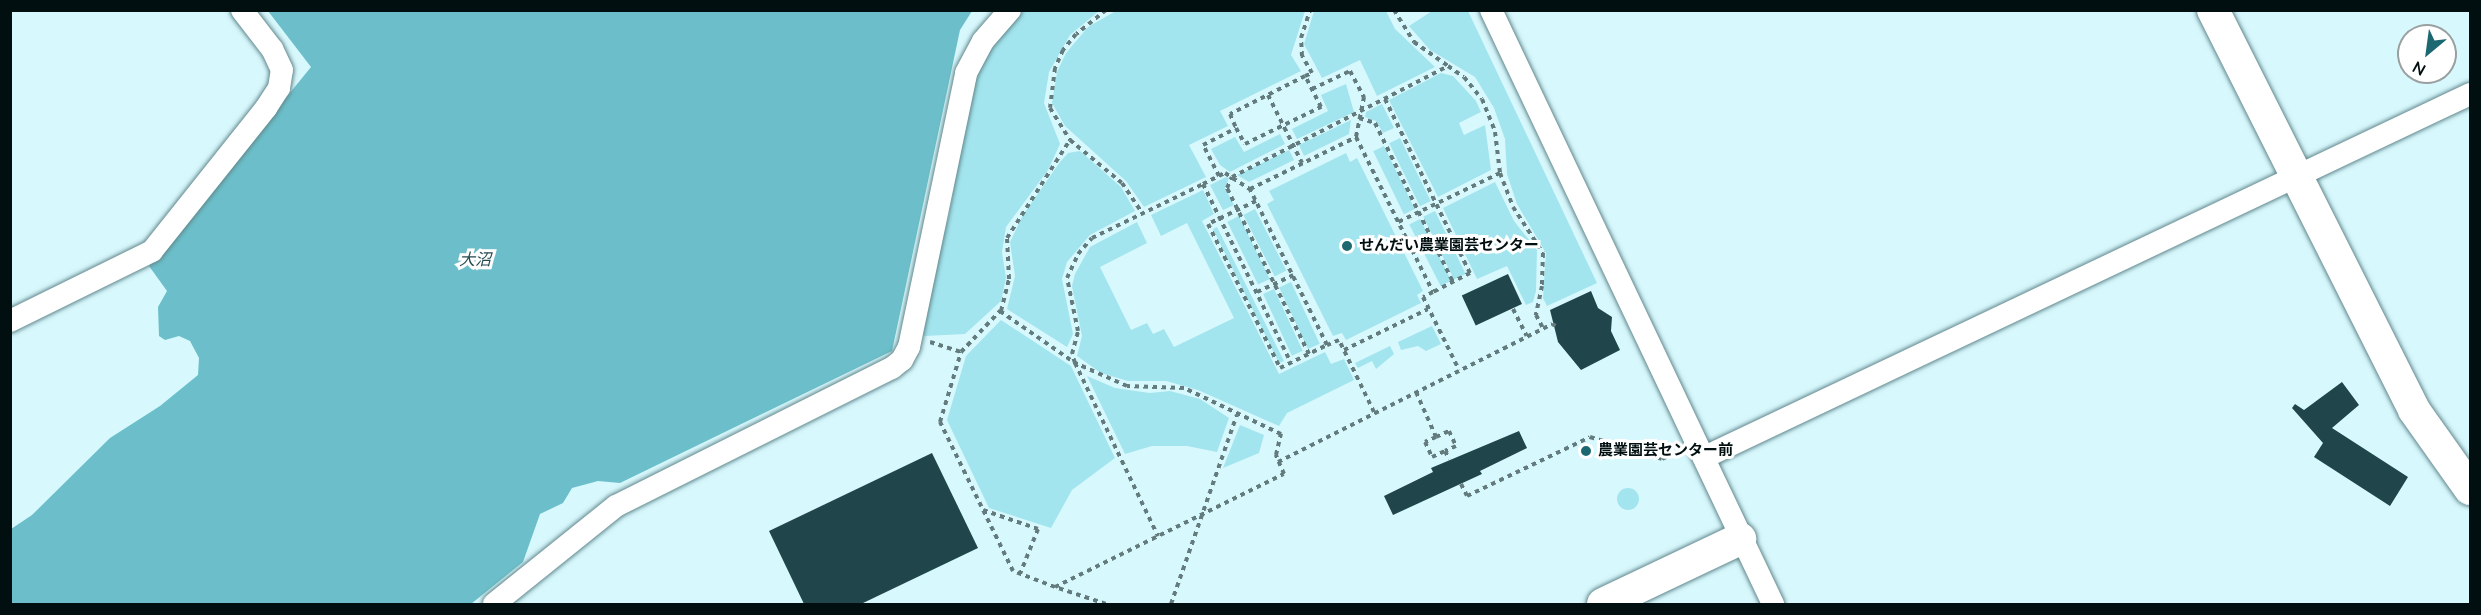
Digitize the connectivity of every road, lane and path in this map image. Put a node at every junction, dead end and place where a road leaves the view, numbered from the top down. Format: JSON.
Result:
{"nodes":[{"id":1,"x":242,"y":10,"type":"edge"},
{"id":2,"x":1010,"y":10,"type":"edge"},
{"id":3,"x":1106,"y":10,"type":"edge"},
{"id":4,"x":1310,"y":10,"type":"edge"},
{"id":5,"x":1394,"y":10,"type":"edge"},
{"id":6,"x":1491,"y":10,"type":"edge"},
{"id":7,"x":2213,"y":10,"type":"edge"},
{"id":8,"x":1448,"y":66,"type":"junction"},
{"id":9,"x":1305,"y":76,"type":"junction"},
{"id":10,"x":1312,"y":89,"type":"junction"},
{"id":11,"x":2470,"y":94,"type":"edge"},
{"id":12,"x":1268,"y":95,"type":"junction"},
{"id":13,"x":1384,"y":99,"type":"junction"},
{"id":14,"x":1361,"y":111,"type":"junction"},
{"id":15,"x":1359,"y":118,"type":"junction"},
{"id":16,"x":1283,"y":126,"type":"junction"},
{"id":17,"x":1236,"y":128,"type":"junction"},
{"id":18,"x":1356,"y":136,"type":"junction"},
{"id":19,"x":1071,"y":140,"type":"junction"},
{"id":20,"x":1292,"y":144,"type":"junction"},
{"id":21,"x":1302,"y":163,"type":"junction"},
{"id":22,"x":1500,"y":173,"type":"junction"},
{"id":23,"x":1219,"y":176,"type":"junction"},
{"id":24,"x":1232,"y":177,"type":"junction"},
{"id":25,"x":2294,"y":178,"type":"junction"},
{"id":26,"x":1203,"y":184,"type":"junction"},
{"id":27,"x":1250,"y":189,"type":"junction"},
{"id":28,"x":1256,"y":201,"type":"junction"},
{"id":29,"x":1436,"y":204,"type":"junction"},
{"id":30,"x":1238,"y":209,"type":"junction"},
{"id":31,"x":1419,"y":212,"type":"junction"},
{"id":32,"x":1142,"y":213,"type":"junction"},
{"id":33,"x":1220,"y":218,"type":"junction"},
{"id":34,"x":1398,"y":222,"type":"junction"},
{"id":35,"x":1293,"y":274,"type":"junction"},
{"id":36,"x":1453,"y":282,"type":"junction"},
{"id":37,"x":1274,"y":283,"type":"junction"},
{"id":38,"x":1257,"y":292,"type":"junction"},
{"id":39,"x":1433,"y":292,"type":"junction"},
{"id":40,"x":1428,"y":309,"type":"junction"},
{"id":41,"x":1513,"y":309,"type":"dead end"},
{"id":42,"x":1000,"y":311,"type":"junction"},
{"id":43,"x":13,"y":316,"type":"edge"},
{"id":44,"x":1556,"y":327,"type":"dead end"},
{"id":45,"x":1543,"y":328,"type":"junction"},
{"id":46,"x":911,"y":336,"type":"junction"},
{"id":47,"x":1527,"y":336,"type":"junction"},
{"id":48,"x":1327,"y":345,"type":"junction"},
{"id":49,"x":1344,"y":350,"type":"junction"},
{"id":50,"x":961,"y":352,"type":"junction"},
{"id":51,"x":1309,"y":354,"type":"junction"},
{"id":52,"x":1075,"y":363,"type":"junction"},
{"id":53,"x":1292,"y":363,"type":"junction"},
{"id":54,"x":1459,"y":370,"type":"junction"},
{"id":55,"x":1416,"y":392,"type":"junction"},
{"id":56,"x":1374,"y":412,"type":"junction"},
{"id":57,"x":1237,"y":415,"type":"junction"},
{"id":58,"x":1436,"y":437,"type":"junction"},
{"id":59,"x":1702,"y":450,"type":"junction"},
{"id":60,"x":1445,"y":451,"type":"junction"},
{"id":61,"x":1449,"y":459,"type":"dead end"},
{"id":62,"x":1278,"y":462,"type":"junction"},
{"id":63,"x":1461,"y":484,"type":"dead end"},
{"id":64,"x":2470,"y":489,"type":"edge"},
{"id":65,"x":983,"y":510,"type":"junction"},
{"id":66,"x":1202,"y":514,"type":"junction"},
{"id":67,"x":1158,"y":536,"type":"junction"},
{"id":68,"x":1740,"y":538,"type":"junction"},
{"id":69,"x":1020,"y":574,"type":"junction"},
{"id":70,"x":1055,"y":587,"type":"junction"},
{"id":71,"x":494,"y":604,"type":"edge"},
{"id":72,"x":1106,"y":604,"type":"edge"},
{"id":73,"x":1171,"y":604,"type":"edge"},
{"id":74,"x":1603,"y":604,"type":"edge"},
{"id":75,"x":1773,"y":604,"type":"edge"}],
"edges":[{"from":1,"to":43,"type":"street"},
{"from":2,"to":46,"type":"street"},
{"from":3,"to":19,"type":"path"},
{"from":4,"to":9,"type":"path"},
{"from":5,"to":8,"type":"path"},
{"from":6,"to":59,"type":"street"},
{"from":7,"to":25,"type":"street"},
{"from":8,"to":13,"type":"path"},
{"from":8,"to":22,"type":"path"},
{"from":9,"to":10,"type":"path"},
{"from":9,"to":12,"type":"path"},
{"from":10,"to":14,"type":"path"},
{"from":10,"to":16,"type":"path"},
{"from":11,"to":25,"type":"street"},
{"from":12,"to":16,"type":"path"},
{"from":12,"to":17,"type":"path"},
{"from":13,"to":14,"type":"path"},
{"from":13,"to":29,"type":"path"},
{"from":14,"to":15,"type":"path"},
{"from":14,"to":20,"type":"path"},
{"from":15,"to":18,"type":"path"},
{"from":15,"to":31,"type":"path"},
{"from":16,"to":17,"type":"path"},
{"from":16,"to":20,"type":"path"},
{"from":17,"to":23,"type":"path"},
{"from":18,"to":21,"type":"path"},
{"from":18,"to":34,"type":"path"},
{"from":19,"to":32,"type":"path"},
{"from":19,"to":42,"type":"path"},
{"from":20,"to":21,"type":"path"},
{"from":20,"to":24,"type":"path"},
{"from":21,"to":27,"type":"path"},
{"from":22,"to":29,"type":"path"},
{"from":22,"to":45,"type":"path"},
{"from":23,"to":24,"type":"path"},
{"from":23,"to":26,"type":"path"},
{"from":24,"to":27,"type":"path"},
{"from":24,"to":30,"type":"path"},
{"from":25,"to":59,"type":"street"},
{"from":25,"to":64,"type":"street"},
{"from":26,"to":32,"type":"path"},
{"from":26,"to":33,"type":"path"},
{"from":27,"to":28,"type":"path"},
{"from":28,"to":30,"type":"path"},
{"from":28,"to":35,"type":"path"},
{"from":29,"to":31,"type":"path"},
{"from":29,"to":36,"type":"path"},
{"from":30,"to":33,"type":"path"},
{"from":30,"to":37,"type":"path"},
{"from":31,"to":34,"type":"path"},
{"from":31,"to":36,"type":"path"},
{"from":32,"to":52,"type":"path"},
{"from":33,"to":38,"type":"path"},
{"from":33,"to":53,"type":"path"},
{"from":34,"to":39,"type":"path"},
{"from":35,"to":37,"type":"path"},
{"from":35,"to":48,"type":"path"},
{"from":36,"to":39,"type":"path"},
{"from":37,"to":38,"type":"path"},
{"from":37,"to":51,"type":"path"},
{"from":38,"to":53,"type":"path"},
{"from":39,"to":40,"type":"path"},
{"from":40,"to":49,"type":"path"},
{"from":40,"to":54,"type":"path"},
{"from":41,"to":47,"type":"path"},
{"from":42,"to":50,"type":"path"},
{"from":42,"to":52,"type":"path"},
{"from":44,"to":45,"type":"path"},
{"from":45,"to":47,"type":"path"},
{"from":46,"to":50,"type":"path"},
{"from":46,"to":71,"type":"street"},
{"from":47,"to":54,"type":"path"},
{"from":48,"to":49,"type":"path"},
{"from":48,"to":51,"type":"path"},
{"from":49,"to":56,"type":"path"},
{"from":50,"to":65,"type":"path"},
{"from":51,"to":53,"type":"path"},
{"from":52,"to":57,"type":"path"},
{"from":52,"to":67,"type":"path"},
{"from":54,"to":55,"type":"path"},
{"from":55,"to":56,"type":"path"},
{"from":55,"to":58,"type":"path"},
{"from":56,"to":62,"type":"path"},
{"from":57,"to":62,"type":"path"},
{"from":57,"to":66,"type":"path"},
{"from":58,"to":60,"type":"path"},
{"from":58,"to":60,"type":"path"},
{"from":59,"to":63,"type":"path"},
{"from":59,"to":68,"type":"street"},
{"from":60,"to":61,"type":"path"},
{"from":62,"to":66,"type":"path"},
{"from":65,"to":69,"type":"path"},
{"from":65,"to":69,"type":"path"},
{"from":66,"to":67,"type":"path"},
{"from":66,"to":73,"type":"path"},
{"from":67,"to":70,"type":"path"},
{"from":68,"to":74,"type":"street"},
{"from":68,"to":75,"type":"street"},
{"from":69,"to":70,"type":"path"},
{"from":70,"to":72,"type":"path"}]}
